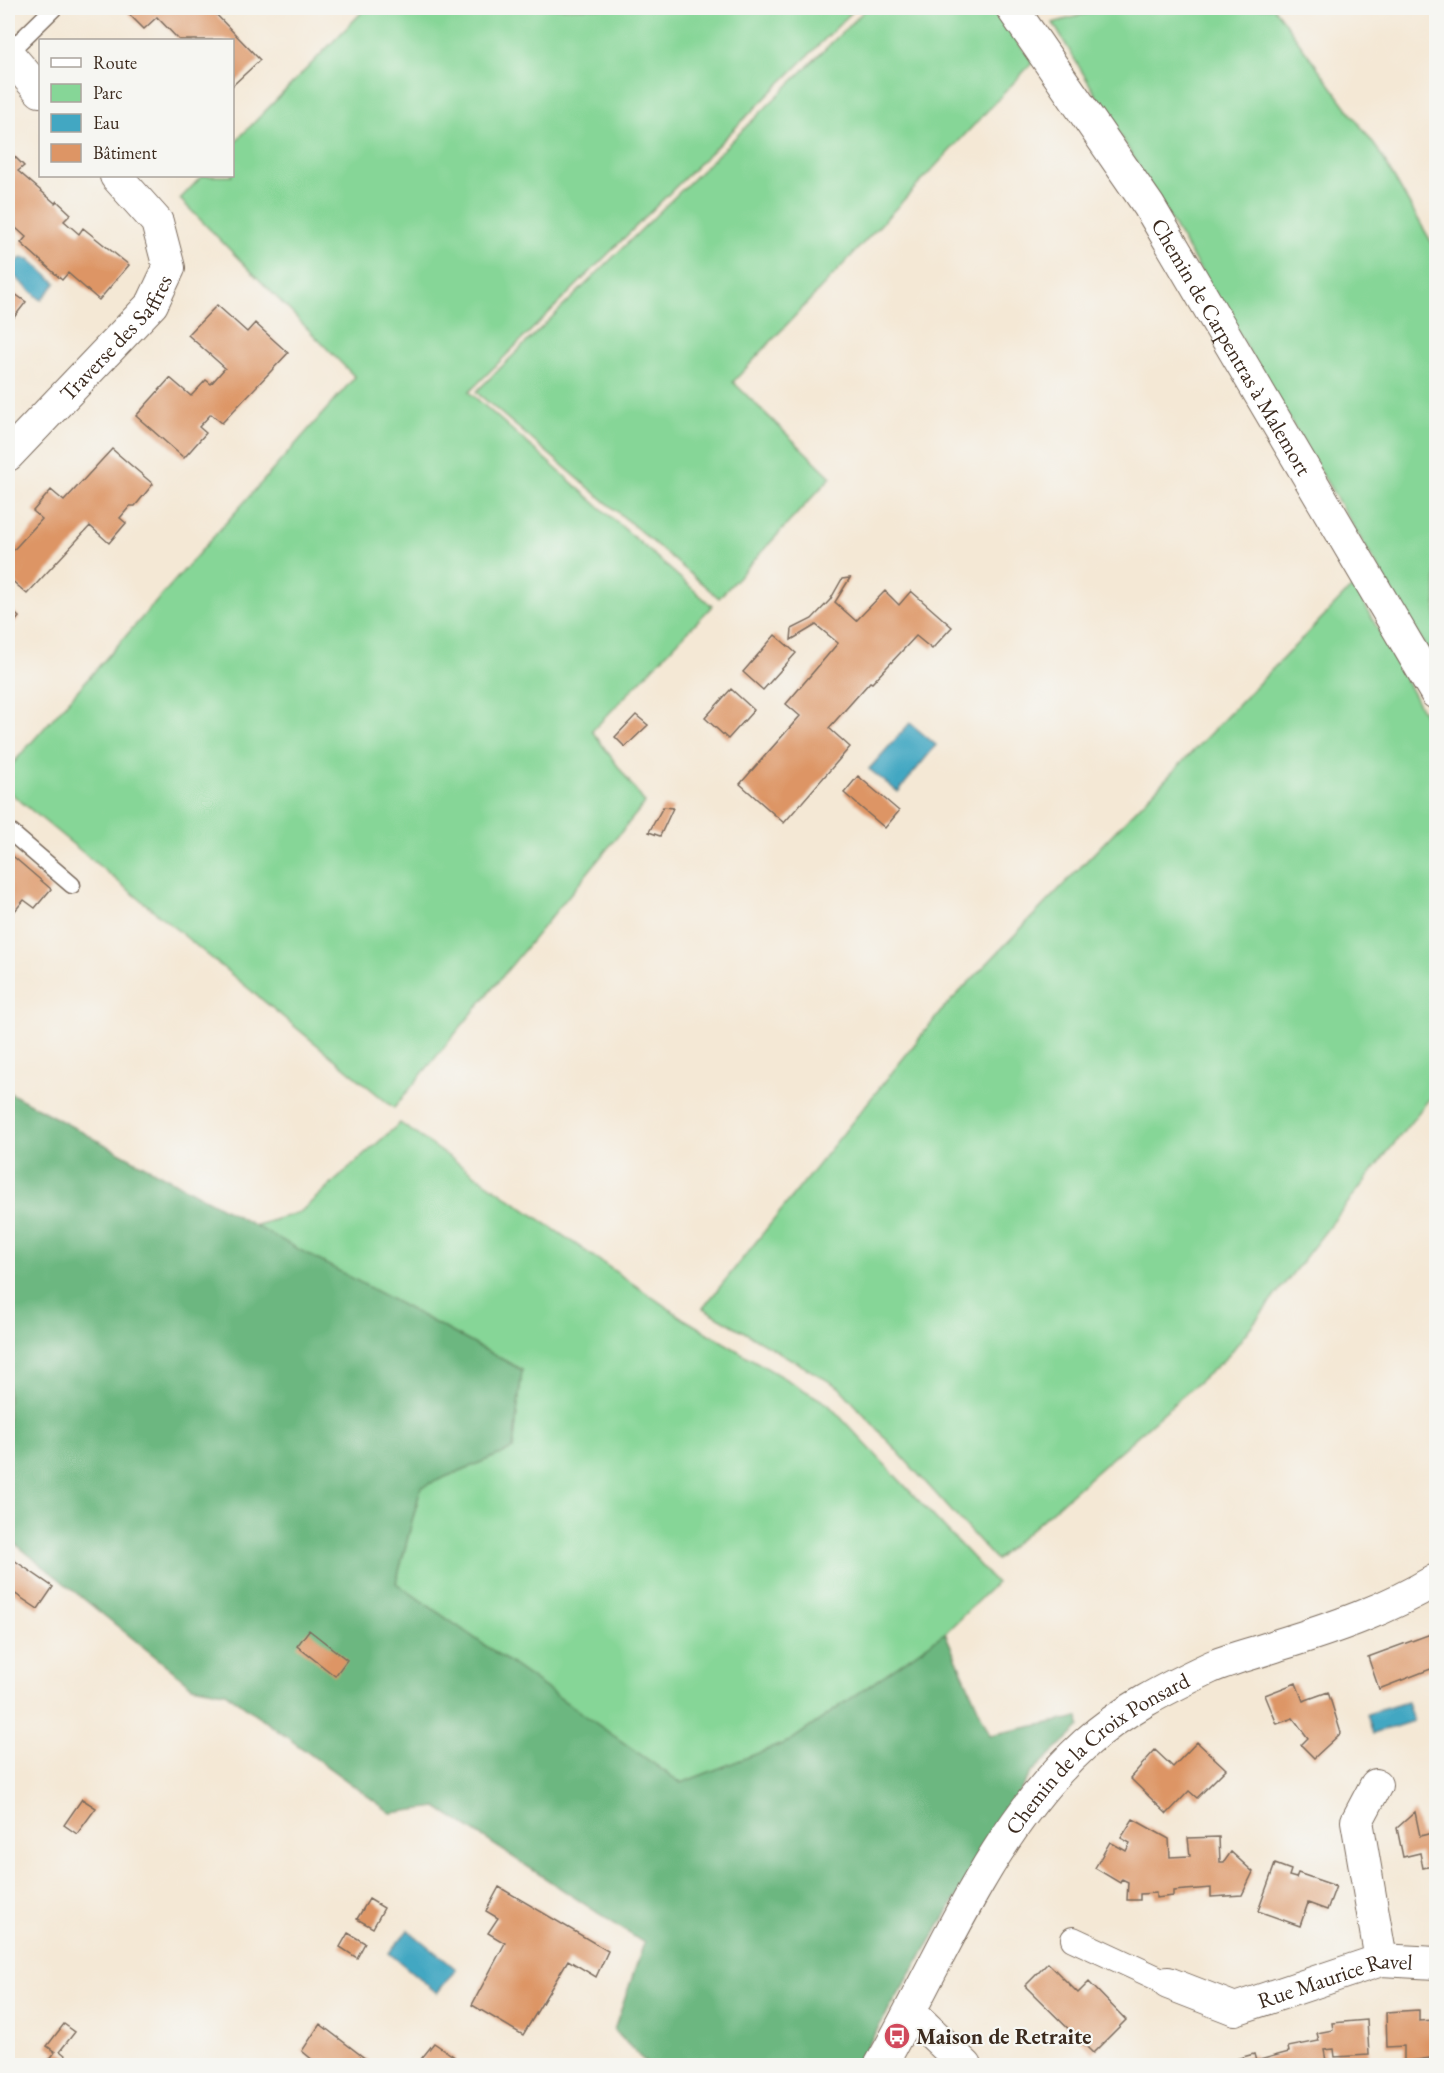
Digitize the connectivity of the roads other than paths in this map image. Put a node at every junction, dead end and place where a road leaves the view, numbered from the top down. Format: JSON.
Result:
{"nodes":[{"id":1,"x":54,"y":8,"type":"edge"},
{"id":2,"x":1012,"y":8,"type":"edge"},
{"id":3,"x":8,"y":53,"type":"edge"},
{"id":4,"x":39,"y":90,"type":"edge"},
{"id":5,"x":117,"y":177,"type":"edge"},
{"id":6,"x":8,"y":455,"type":"edge"},
{"id":7,"x":1437,"y":693,"type":"edge"},
{"id":8,"x":8,"y":830,"type":"edge"},
{"id":9,"x":72,"y":885,"type":"dead end"},
{"id":10,"x":1437,"y":1580,"type":"edge"},
{"id":11,"x":1376,"y":1785,"type":"dead end"},
{"id":12,"x":1073,"y":1939,"type":"dead end"},
{"id":13,"x":1381,"y":1960,"type":"junction"},
{"id":14,"x":1437,"y":1963,"type":"edge"},
{"id":15,"x":1168,"y":1983,"type":"joint"},
{"id":16,"x":910,"y":2012,"type":"junction"},
{"id":17,"x":880,"y":2066,"type":"edge"},
{"id":18,"x":966,"y":2066,"type":"edge"}],
"edges":[{"from":1,"to":3,"type":"lane"},
{"from":2,"to":7,"type":"street","name":"Chemin de Carpentras à Malemort"},
{"from":3,"to":4,"type":"street"},
{"from":5,"to":6,"type":"street","name":"Traverse des Saffres"},
{"from":8,"to":9,"type":"lane"},
{"from":10,"to":16,"type":"street","name":"Chemin de la Croix Ponsard"},
{"from":11,"to":13,"type":"street"},
{"from":12,"to":15,"type":"street"},
{"from":13,"to":14,"type":"street","name":"Rue Maurice Ravel"},
{"from":13,"to":15,"type":"street","name":"Rue Maurice Ravel"},
{"from":16,"to":17,"type":"street","name":"Chemin de la Croix Ponsard"},
{"from":16,"to":18,"type":"street"}]}
